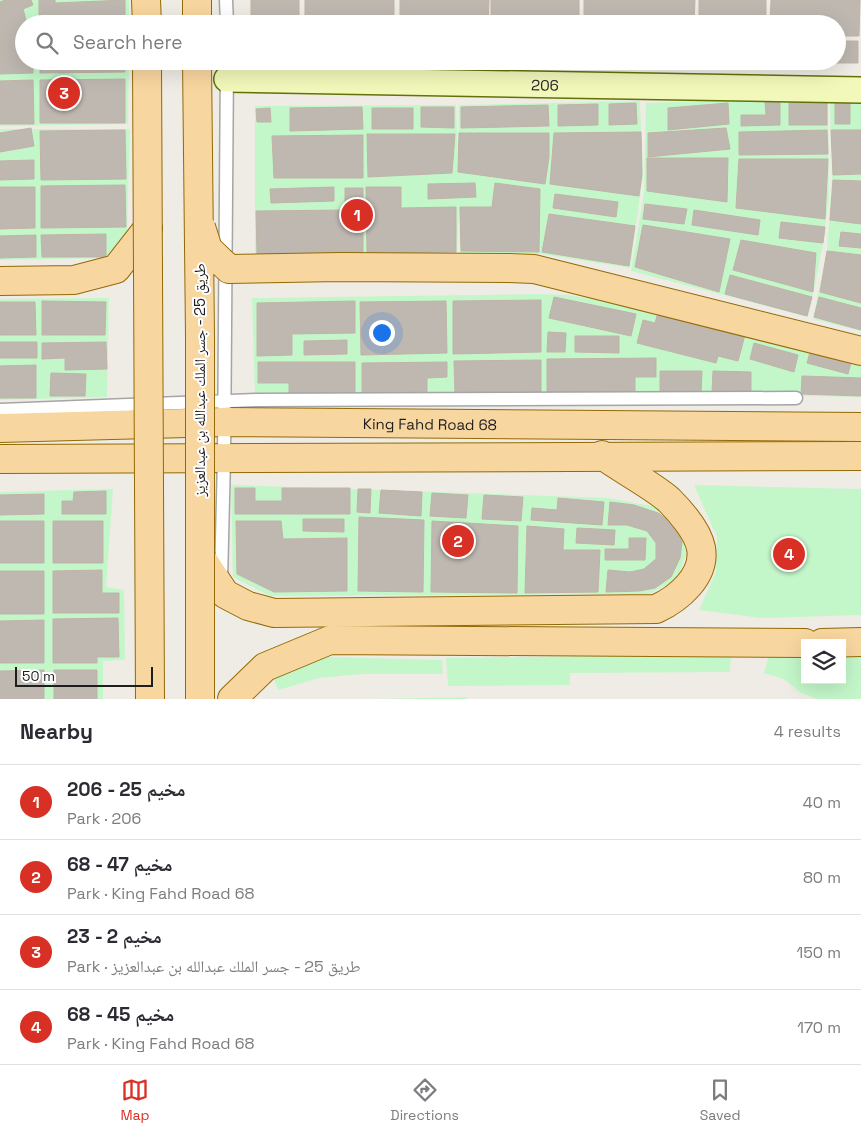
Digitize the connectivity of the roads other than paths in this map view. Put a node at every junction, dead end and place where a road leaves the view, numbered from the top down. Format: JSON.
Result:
{"nodes":[{"id":1,"x":146,"y":0,"type":"edge"},
{"id":2,"x":197,"y":0,"type":"edge"},
{"id":3,"x":226,"y":0,"type":"edge"},
{"id":4,"x":146,"y":15,"type":"edge"},
{"id":5,"x":197,"y":15,"type":"edge"},
{"id":6,"x":227,"y":15,"type":"edge"},
{"id":7,"x":147,"y":70,"type":"edge"},
{"id":8,"x":197,"y":70,"type":"edge"},
{"id":9,"x":227,"y":70,"type":"edge"},
{"id":10,"x":861,"y":90,"type":"edge"},
{"id":11,"x":198,"y":220,"type":"junction"},
{"id":12,"x":148,"y":228,"type":"junction"},
{"id":13,"x":235,"y":256,"type":"junction"},
{"id":14,"x":0,"y":281,"type":"edge"},
{"id":15,"x":861,"y":340,"type":"edge"},
{"id":16,"x":861,"y":351,"type":"edge"},
{"id":17,"x":796,"y":398,"type":"dead end"},
{"id":18,"x":0,"y":410,"type":"edge"},
{"id":19,"x":224,"y":422,"type":"junction"},
{"id":20,"x":0,"y":428,"type":"edge"},
{"id":21,"x":861,"y":428,"type":"edge"},
{"id":22,"x":602,"y":456,"type":"junction"},
{"id":23,"x":861,"y":456,"type":"edge"},
{"id":24,"x":224,"y":458,"type":"junction"},
{"id":25,"x":0,"y":459,"type":"edge"},
{"id":26,"x":200,"y":556,"type":"junction"},
{"id":27,"x":220,"y":587,"type":"junction"},
{"id":28,"x":846,"y":642,"type":"edge"},
{"id":29,"x":861,"y":642,"type":"edge"},
{"id":30,"x":801,"y":643,"type":"edge"},
{"id":31,"x":150,"y":699,"type":"edge"},
{"id":32,"x":200,"y":699,"type":"edge"},
{"id":33,"x":232,"y":699,"type":"edge"}],
"edges":[{"from":1,"to":4,"type":"main road"},
{"from":2,"to":5,"type":"main road"},
{"from":3,"to":6,"type":"street"},
{"from":7,"to":12,"type":"main road","bridge":true},
{"from":8,"to":11,"type":"main road","name":"طريق 25 - جسر الملك عبدالله بن عبدالعزيز","bridge":true},
{"from":9,"to":10,"type":"main road","name":"206"},
{"from":9,"to":13,"type":"street"},
{"from":11,"to":16,"type":"main road","bridge":true},
{"from":11,"to":26,"type":"main road","name":"طريق 25 - جسر الملك عبدالله بن عبدالعزيز","bridge":true},
{"from":12,"to":14,"type":"main road"},
{"from":12,"to":31,"type":"main road","bridge":true},
{"from":13,"to":15,"type":"street"},
{"from":13,"to":19,"type":"street"},
{"from":17,"to":18,"type":"street"},
{"from":19,"to":20,"type":"main road","name":"King Fahd Road 68"},
{"from":19,"to":21,"type":"main road","name":"King Fahd Road 68"},
{"from":19,"to":24,"type":"street"},
{"from":22,"to":23,"type":"main road"},
{"from":22,"to":24,"type":"main road"},
{"from":22,"to":27,"type":"main road"},
{"from":24,"to":25,"type":"main road"},
{"from":24,"to":27,"type":"street"},
{"from":26,"to":27,"type":"main road"},
{"from":26,"to":32,"type":"main road","name":"طريق 25 - جسر الملك عبدالله بن عبدالعزيز","bridge":true},
{"from":28,"to":29,"type":"main road"},
{"from":30,"to":33,"type":"main road"}]}
